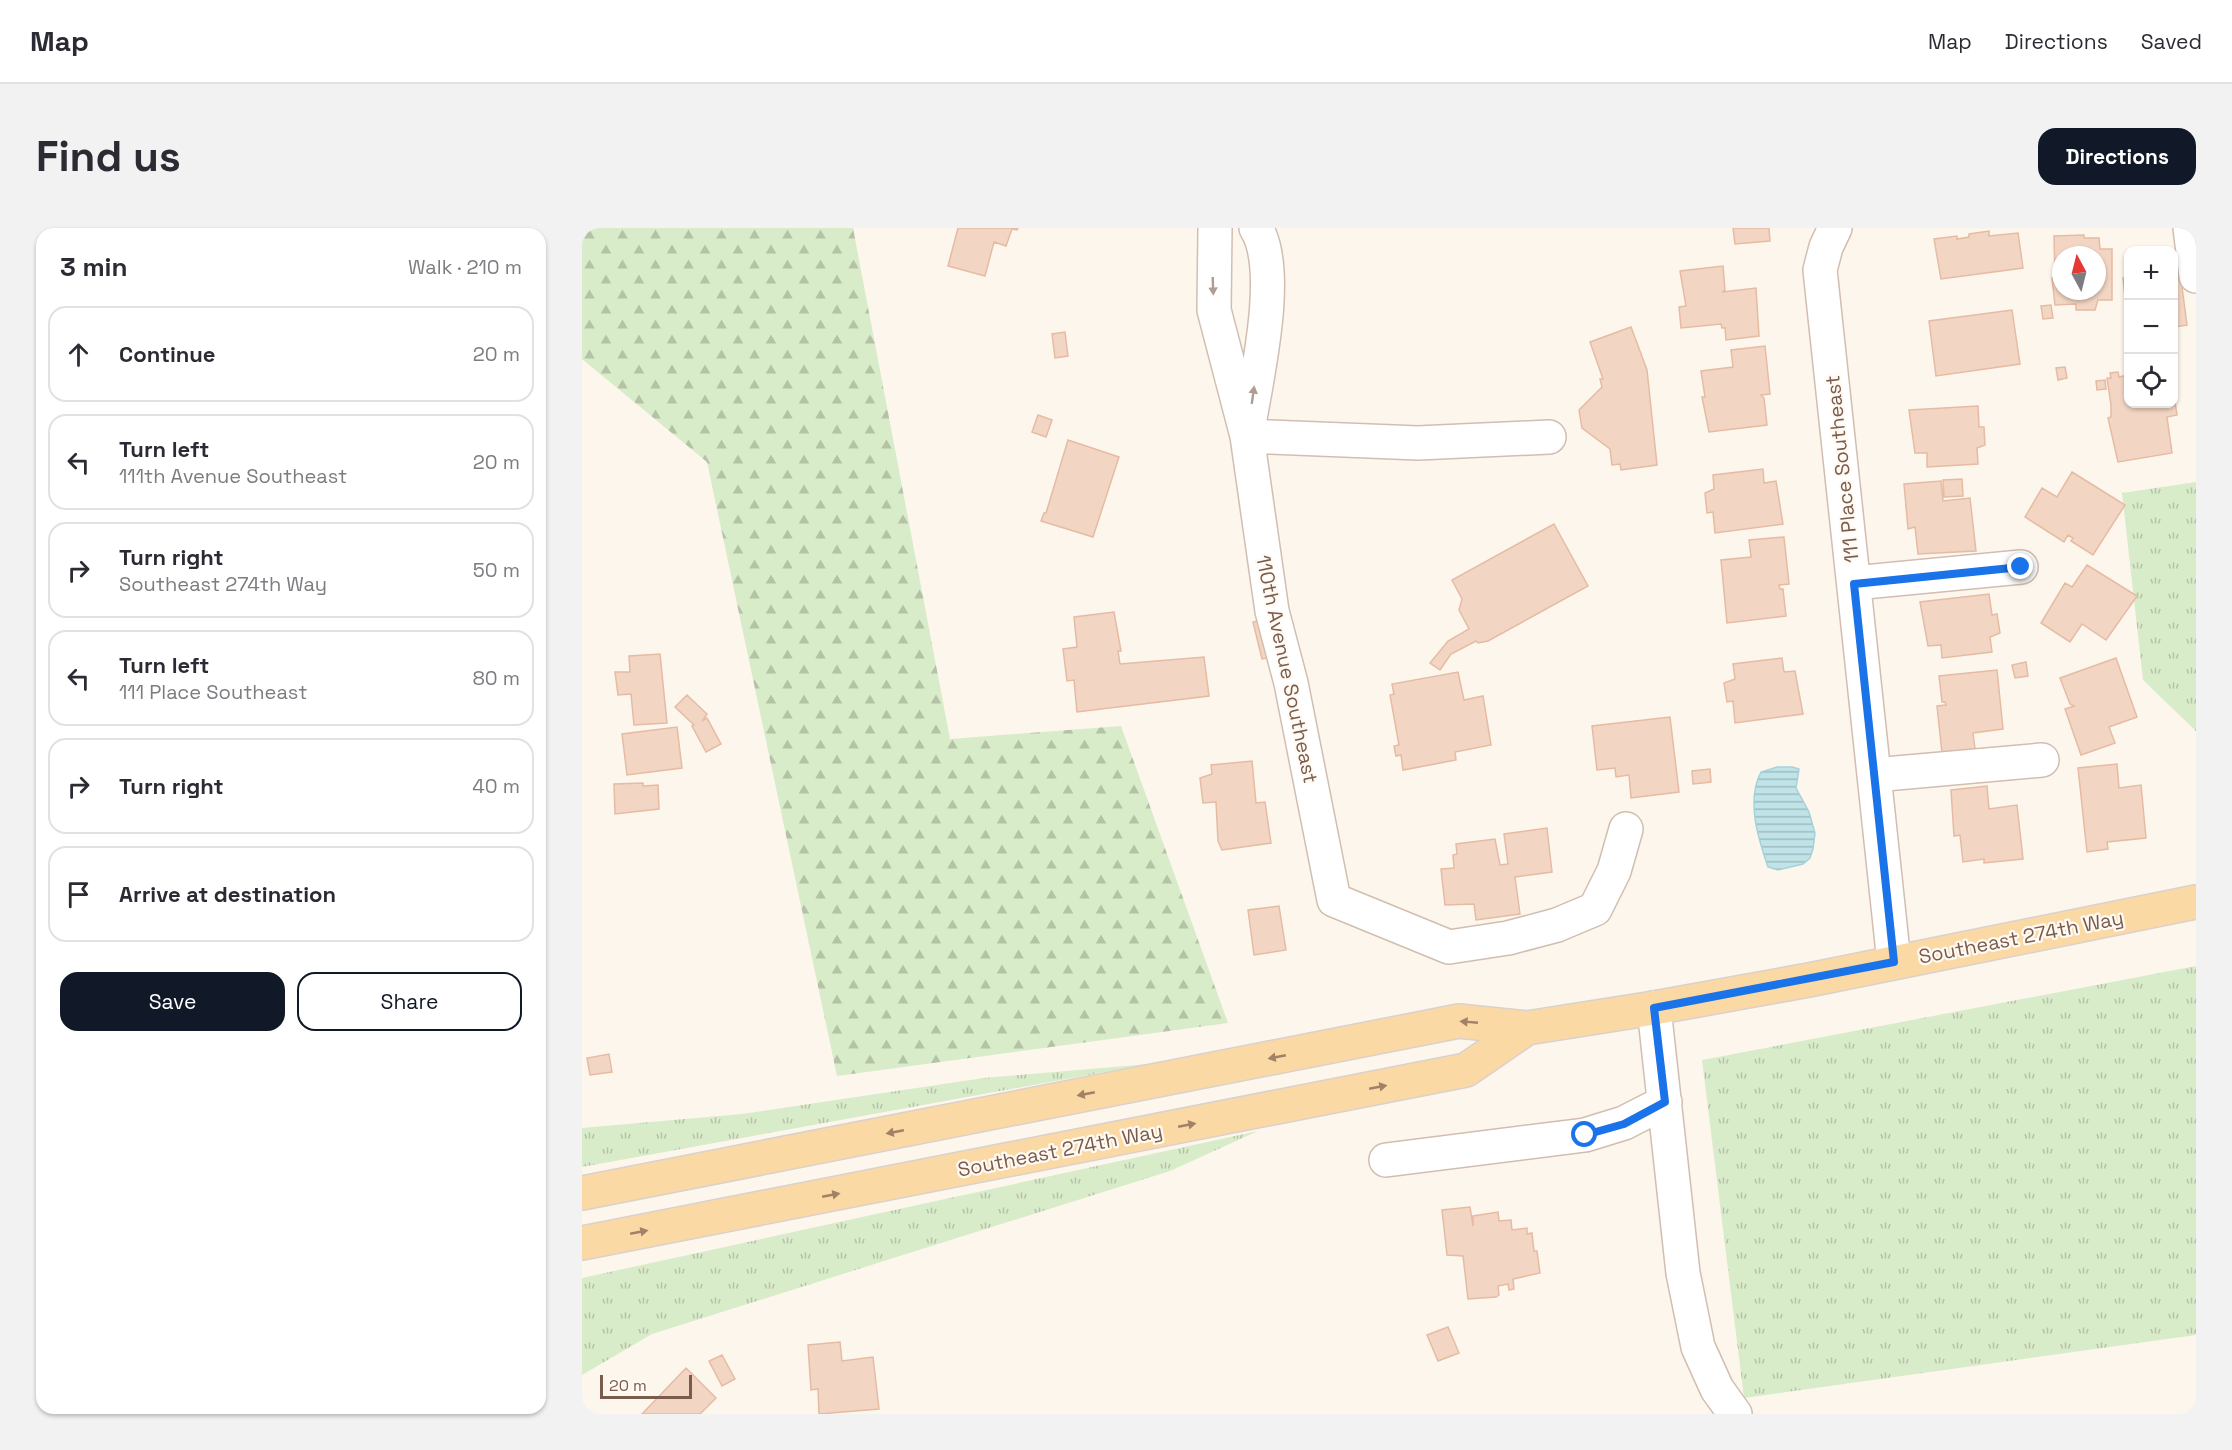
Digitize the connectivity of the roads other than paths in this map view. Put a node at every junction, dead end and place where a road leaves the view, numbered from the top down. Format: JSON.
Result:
{"nodes":[{"id":1,"x":1215,"y":228,"type":"edge"},
{"id":2,"x":1256,"y":228,"type":"edge"},
{"id":3,"x":1835,"y":228,"type":"edge"},
{"id":4,"x":2190,"y":228,"type":"edge"},
{"id":5,"x":2196,"y":276,"type":"edge"},
{"id":6,"x":1247,"y":436,"type":"junction"},
{"id":7,"x":1549,"y":437,"type":"dead end"},
{"id":8,"x":2021,"y":567,"type":"dead end"},
{"id":9,"x":1854,"y":584,"type":"junction"},
{"id":10,"x":2042,"y":760,"type":"dead end"},
{"id":11,"x":1874,"y":775,"type":"junction"},
{"id":12,"x":1626,"y":828,"type":"dead end"},
{"id":13,"x":2196,"y":902,"type":"edge"},
{"id":14,"x":1894,"y":962,"type":"junction"},
{"id":15,"x":1654,"y":1008,"type":"junction"},
{"id":16,"x":1527,"y":1028,"type":"junction"},
{"id":17,"x":1665,"y":1102,"type":"junction"},
{"id":18,"x":1386,"y":1160,"type":"dead end"},
{"id":19,"x":582,"y":1193,"type":"edge"},
{"id":20,"x":582,"y":1243,"type":"edge"},
{"id":21,"x":1735,"y":1414,"type":"edge"}],
"edges":[{"from":1,"to":6,"type":"street","name":"110th Avenue Southeast","one_way":true},
{"from":6,"to":2,"type":"street","name":"110th Avenue Southeast","one_way":true},
{"from":3,"to":9,"type":"street","name":"111 Place Southeast"},
{"from":4,"to":5,"type":"street"},
{"from":6,"to":7,"type":"street"},
{"from":6,"to":12,"type":"street","name":"110th Avenue Southeast"},
{"from":8,"to":9,"type":"street"},
{"from":9,"to":11,"type":"street","name":"111 Place Southeast"},
{"from":10,"to":11,"type":"street"},
{"from":11,"to":14,"type":"street","name":"111 Place Southeast"},
{"from":13,"to":14,"type":"main road","name":"Southeast 274th Way"},
{"from":14,"to":15,"type":"main road","name":"Southeast 274th Way"},
{"from":15,"to":16,"type":"main road","name":"Southeast 274th Way"},
{"from":15,"to":17,"type":"street"},
{"from":16,"to":19,"type":"main road","name":"Southeast 274th Way","one_way":true},
{"from":20,"to":16,"type":"main road","name":"Southeast 274th Way","one_way":true},
{"from":17,"to":18,"type":"street"},
{"from":17,"to":21,"type":"street"}]}
